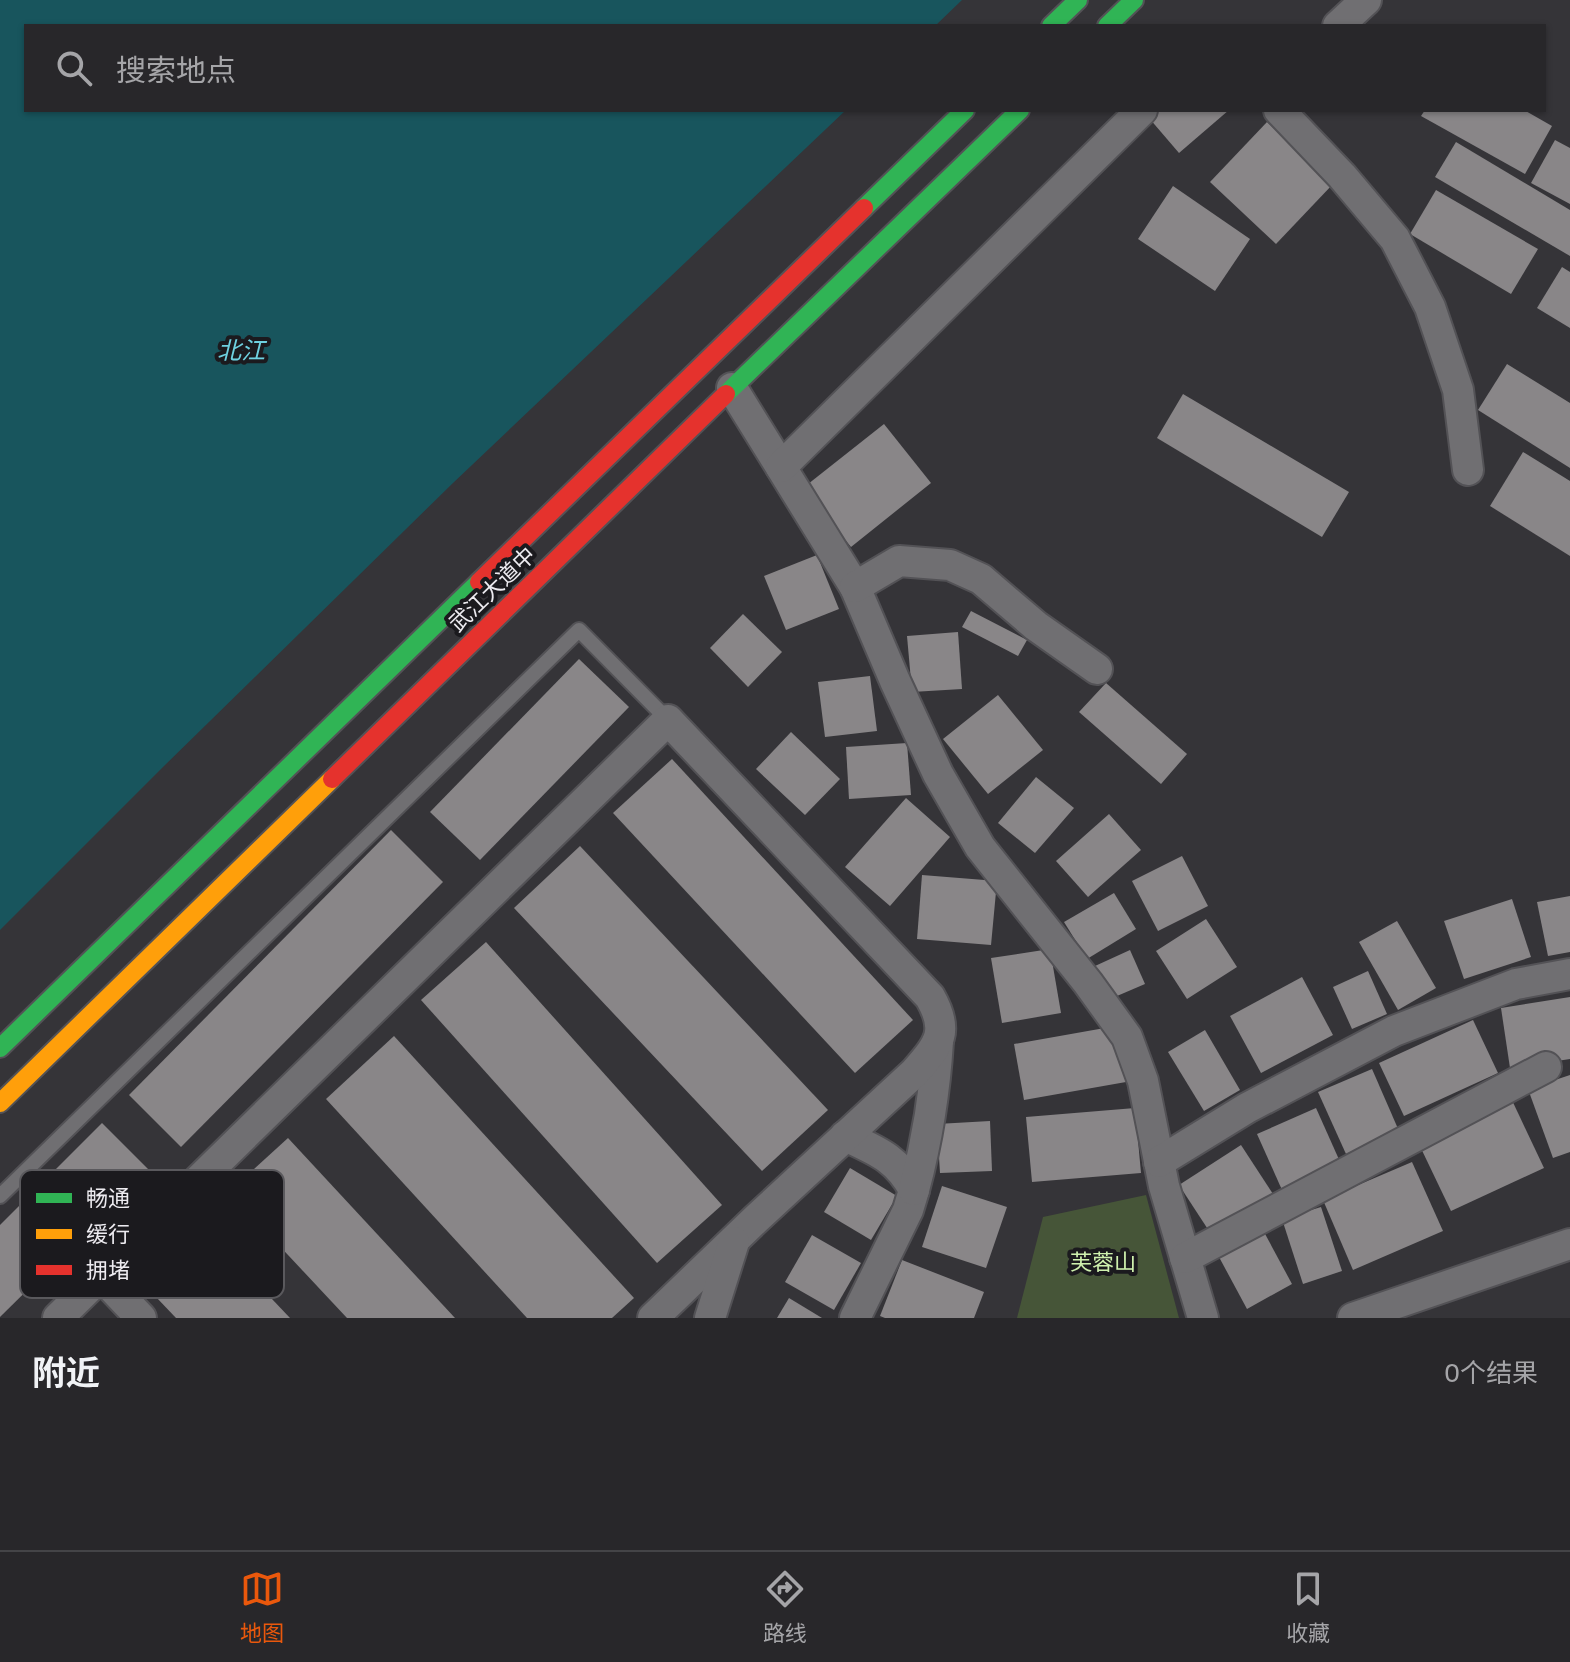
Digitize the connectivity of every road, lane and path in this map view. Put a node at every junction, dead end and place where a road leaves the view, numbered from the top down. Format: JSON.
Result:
{"nodes":[{"id":1,"x":1078,"y":0,"type":"edge"},
{"id":2,"x":1134,"y":0,"type":"edge"},
{"id":3,"x":1366,"y":0,"type":"edge"},
{"id":4,"x":1053,"y":24,"type":"edge"},
{"id":5,"x":1109,"y":24,"type":"edge"},
{"id":6,"x":1340,"y":24,"type":"edge"},
{"id":7,"x":963,"y":112,"type":"edge"},
{"id":8,"x":1018,"y":112,"type":"edge"},
{"id":9,"x":1140,"y":112,"type":"edge"},
{"id":10,"x":1281,"y":112,"type":"edge"},
{"id":11,"x":732,"y":388,"type":"junction"},
{"id":12,"x":781,"y":467,"type":"junction"},
{"id":13,"x":1468,"y":470,"type":"dead end"},
{"id":14,"x":855,"y":587,"type":"junction"},
{"id":15,"x":1097,"y":669,"type":"dead end"},
{"id":16,"x":668,"y":720,"type":"junction"},
{"id":17,"x":1570,"y":974,"type":"edge"},
{"id":18,"x":938,"y":1041,"type":"junction"},
{"id":19,"x":0,"y":1048,"type":"edge"},
{"id":20,"x":1546,"y":1067,"type":"dead end"},
{"id":21,"x":0,"y":1103,"type":"edge"},
{"id":22,"x":845,"y":1136,"type":"junction"},
{"id":23,"x":1159,"y":1162,"type":"junction"},
{"id":24,"x":27,"y":1170,"type":"edge"},
{"id":25,"x":209,"y":1170,"type":"edge"},
{"id":26,"x":20,"y":1176,"type":"edge"},
{"id":27,"x":914,"y":1190,"type":"junction"},
{"id":28,"x":0,"y":1196,"type":"edge"},
{"id":29,"x":734,"y":1240,"type":"junction"},
{"id":30,"x":1570,"y":1244,"type":"edge"},
{"id":31,"x":1185,"y":1258,"type":"junction"},
{"id":32,"x":78,"y":1298,"type":"edge"},
{"id":33,"x":122,"y":1298,"type":"edge"},
{"id":34,"x":58,"y":1318,"type":"edge"},
{"id":35,"x":141,"y":1318,"type":"edge"},
{"id":36,"x":653,"y":1318,"type":"edge"},
{"id":37,"x":710,"y":1318,"type":"edge"},
{"id":38,"x":855,"y":1318,"type":"edge"},
{"id":39,"x":1203,"y":1318,"type":"edge"},
{"id":40,"x":1353,"y":1318,"type":"edge"}],
"edges":[{"from":1,"to":4,"type":"main road"},
{"from":2,"to":5,"type":"main road"},
{"from":3,"to":6,"type":"street"},
{"from":7,"to":19,"type":"main road","name":"武江大道中"},
{"from":8,"to":11,"type":"main road","name":"武江大道中"},
{"from":9,"to":12,"type":"street"},
{"from":10,"to":13,"type":"street"},
{"from":11,"to":12,"type":"street"},
{"from":11,"to":21,"type":"main road","name":"武江大道中"},
{"from":12,"to":14,"type":"street"},
{"from":14,"to":15,"type":"street"},
{"from":14,"to":23,"type":"street"},
{"from":16,"to":18,"type":"street"},
{"from":16,"to":24,"type":"lane"},
{"from":16,"to":25,"type":"street"},
{"from":17,"to":23,"type":"street"},
{"from":18,"to":22,"type":"street"},
{"from":18,"to":27,"type":"street"},
{"from":20,"to":31,"type":"street"},
{"from":22,"to":27,"type":"street"},
{"from":22,"to":29,"type":"street"},
{"from":23,"to":31,"type":"street"},
{"from":26,"to":28,"type":"lane"},
{"from":27,"to":38,"type":"street"},
{"from":29,"to":36,"type":"street"},
{"from":29,"to":37,"type":"street"},
{"from":30,"to":40,"type":"street"},
{"from":31,"to":39,"type":"street"},
{"from":32,"to":34,"type":"street"},
{"from":33,"to":35,"type":"street"}]}
